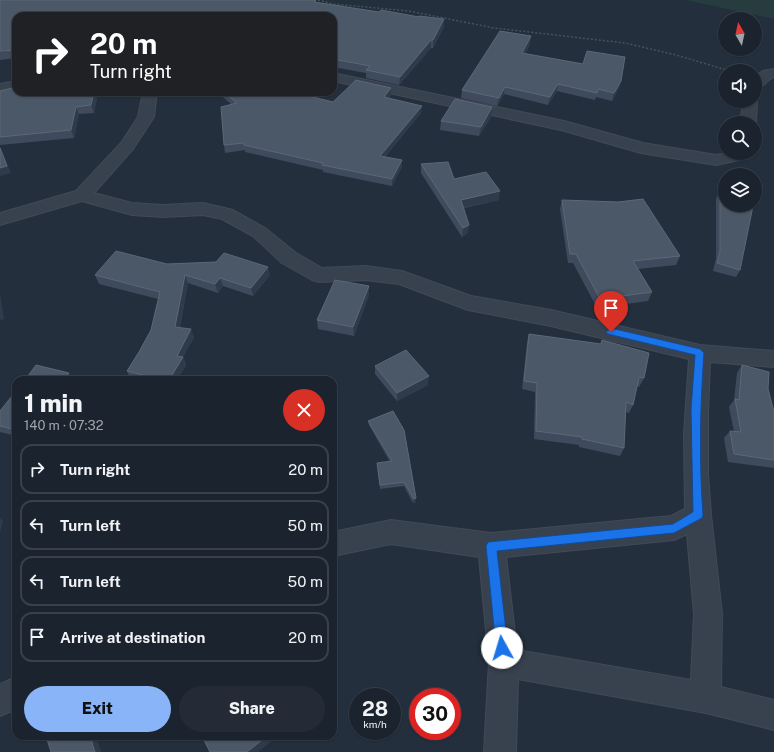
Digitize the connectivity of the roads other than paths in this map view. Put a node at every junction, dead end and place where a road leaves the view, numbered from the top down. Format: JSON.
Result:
{"nodes":[{"id":1,"x":774,"y":73,"type":"edge"},
{"id":2,"x":337,"y":78,"type":"edge"},
{"id":3,"x":762,"y":78,"type":"edge"},
{"id":4,"x":12,"y":86,"type":"edge"},
{"id":5,"x":0,"y":88,"type":"edge"},
{"id":6,"x":149,"y":96,"type":"edge"},
{"id":7,"x":718,"y":160,"type":"edge"},
{"id":8,"x":82,"y":194,"type":"junction"},
{"id":9,"x":0,"y":219,"type":"edge"},
{"id":10,"x":700,"y":353,"type":"junction"},
{"id":11,"x":774,"y":359,"type":"edge"},
{"id":12,"x":698,"y":515,"type":"junction"},
{"id":13,"x":337,"y":543,"type":"edge"},
{"id":14,"x":491,"y":546,"type":"junction"},
{"id":15,"x":504,"y":662,"type":"junction"},
{"id":16,"x":12,"y":694,"type":"edge"},
{"id":17,"x":706,"y":698,"type":"junction"},
{"id":18,"x":0,"y":701,"type":"edge"},
{"id":19,"x":774,"y":715,"type":"edge"},
{"id":20,"x":504,"y":751,"type":"edge"}],
"edges":[{"from":1,"to":3,"type":"street"},
{"from":2,"to":7,"type":"street"},
{"from":4,"to":5,"type":"street"},
{"from":6,"to":8,"type":"street"},
{"from":8,"to":9,"type":"street"},
{"from":8,"to":10,"type":"street"},
{"from":10,"to":11,"type":"street"},
{"from":10,"to":12,"type":"street"},
{"from":12,"to":14,"type":"street"},
{"from":12,"to":17,"type":"street"},
{"from":13,"to":14,"type":"street"},
{"from":14,"to":15,"type":"street"},
{"from":15,"to":17,"type":"street"},
{"from":15,"to":20,"type":"street"},
{"from":16,"to":18,"type":"street"},
{"from":17,"to":19,"type":"street"}]}
